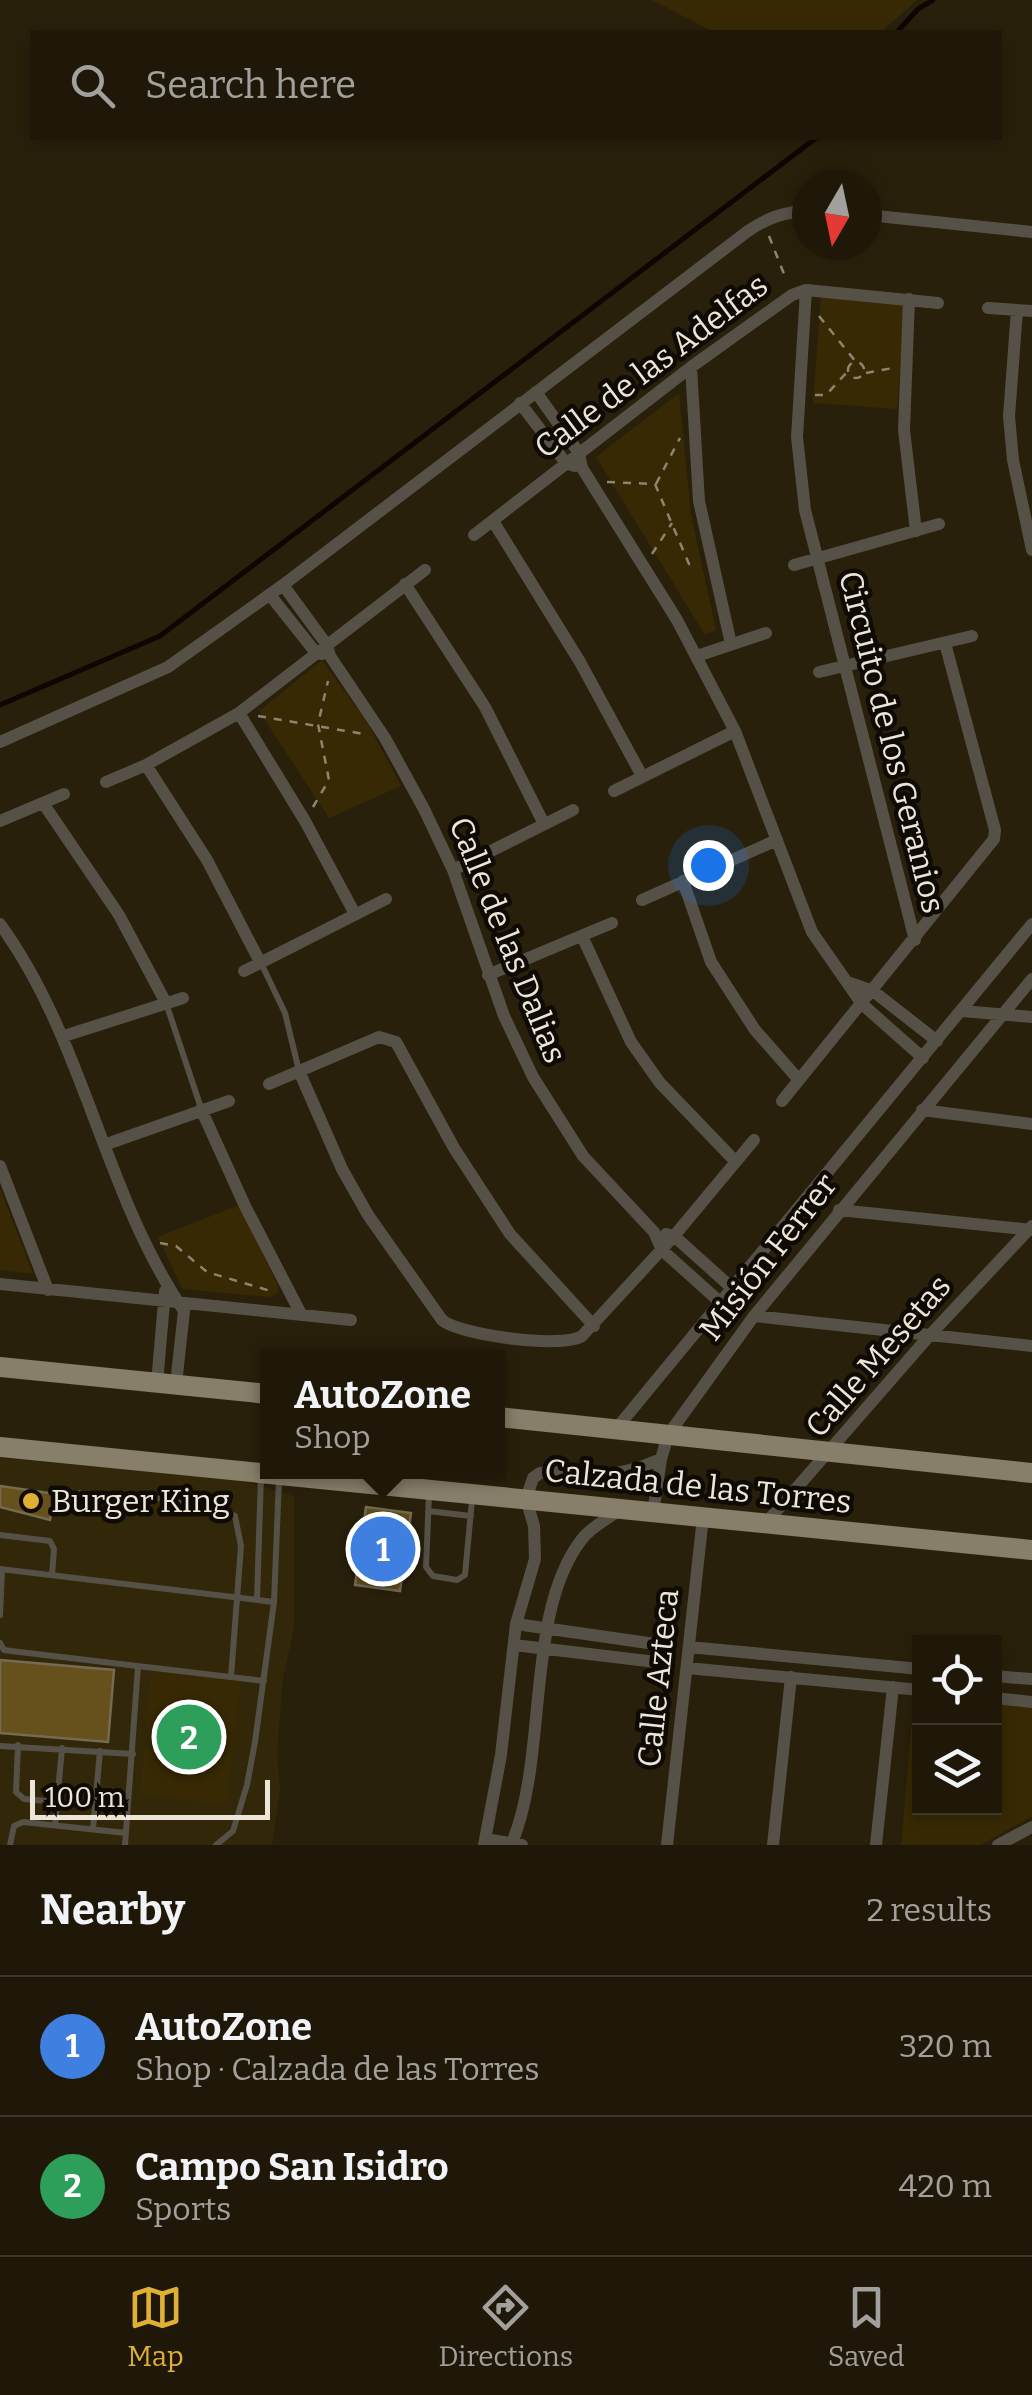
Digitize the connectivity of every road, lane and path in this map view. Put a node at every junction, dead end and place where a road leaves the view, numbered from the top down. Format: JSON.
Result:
{"nodes":[{"id":1,"x":792,"y":212,"type":"edge"},
{"id":2,"x":882,"y":217,"type":"edge"},
{"id":3,"x":763,"y":220,"type":"junction"},
{"id":4,"x":1032,"y":232,"type":"edge"},
{"id":5,"x":801,"y":295,"type":"junction"},
{"id":6,"x":908,"y":299,"type":"junction"},
{"id":7,"x":938,"y":303,"type":"dead end"},
{"id":8,"x":988,"y":308,"type":"dead end"},
{"id":9,"x":1017,"y":310,"type":"junction"},
{"id":10,"x":1032,"y":312,"type":"edge"},
{"id":11,"x":856,"y":362,"type":"junction"},
{"id":12,"x":904,"y":366,"type":"junction"},
{"id":13,"x":691,"y":367,"type":"junction"},
{"id":14,"x":848,"y":372,"type":"junction"},
{"id":15,"x":864,"y":373,"type":"junction"},
{"id":16,"x":536,"y":392,"type":"junction"},
{"id":17,"x":797,"y":395,"type":"junction"},
{"id":18,"x":520,"y":404,"type":"junction"},
{"id":19,"x":692,"y":414,"type":"junction"},
{"id":20,"x":581,"y":460,"type":"junction"},
{"id":21,"x":566,"y":464,"type":"junction"},
{"id":22,"x":591,"y":482,"type":"junction"},
{"id":23,"x":656,"y":484,"type":"junction"},
{"id":24,"x":492,"y":521,"type":"junction"},
{"id":25,"x":673,"y":522,"type":"junction"},
{"id":26,"x":940,"y":524,"type":"dead end"},
{"id":27,"x":916,"y":531,"type":"junction"},
{"id":28,"x":474,"y":535,"type":"dead end"},
{"id":29,"x":1032,"y":550,"type":"edge"},
{"id":30,"x":816,"y":558,"type":"junction"},
{"id":31,"x":644,"y":566,"type":"junction"},
{"id":32,"x":794,"y":566,"type":"dead end"},
{"id":33,"x":425,"y":570,"type":"dead end"},
{"id":34,"x":712,"y":570,"type":"junction"},
{"id":35,"x":405,"y":584,"type":"junction"},
{"id":36,"x":283,"y":585,"type":"junction"},
{"id":37,"x":270,"y":595,"type":"junction"},
{"id":38,"x":766,"y":633,"type":"dead end"},
{"id":39,"x":972,"y":636,"type":"dead end"},
{"id":40,"x":945,"y":642,"type":"junction"},
{"id":41,"x":731,"y":644,"type":"junction"},
{"id":42,"x":326,"y":653,"type":"junction"},
{"id":43,"x":697,"y":656,"type":"junction"},
{"id":44,"x":844,"y":666,"type":"junction"},
{"id":45,"x":819,"y":672,"type":"dead end"},
{"id":46,"x":239,"y":713,"type":"junction"},
{"id":47,"x":318,"y":724,"type":"junction"},
{"id":48,"x":734,"y":731,"type":"junction"},
{"id":49,"x":385,"y":738,"type":"junction"},
{"id":50,"x":0,"y":742,"type":"edge"},
{"id":51,"x":146,"y":765,"type":"junction"},
{"id":52,"x":642,"y":776,"type":"junction"},
{"id":53,"x":106,"y":782,"type":"dead end"},
{"id":54,"x":614,"y":791,"type":"dead end"},
{"id":55,"x":64,"y":794,"type":"dead end"},
{"id":56,"x":43,"y":803,"type":"junction"},
{"id":57,"x":573,"y":810,"type":"dead end"},
{"id":58,"x":305,"y":821,"type":"junction"},
{"id":59,"x":0,"y":822,"type":"edge"},
{"id":60,"x":544,"y":824,"type":"junction"},
{"id":61,"x":777,"y":840,"type":"junction"},
{"id":62,"x":453,"y":870,"type":"junction"},
{"id":63,"x":684,"y":882,"type":"junction"},
{"id":64,"x":386,"y":899,"type":"dead end"},
{"id":65,"x":642,"y":900,"type":"dead end"},
{"id":66,"x":355,"y":914,"type":"junction"},
{"id":67,"x":612,"y":923,"type":"dead end"},
{"id":68,"x":0,"y":924,"type":"edge"},
{"id":69,"x":1032,"y":924,"type":"edge"},
{"id":70,"x":582,"y":936,"type":"junction"},
{"id":71,"x":914,"y":940,"type":"junction"},
{"id":72,"x":260,"y":962,"type":"junction"},
{"id":73,"x":244,"y":971,"type":"dead end"},
{"id":74,"x":488,"y":975,"type":"junction"},
{"id":75,"x":1032,"y":979,"type":"edge"},
{"id":76,"x":850,"y":983,"type":"junction"},
{"id":77,"x":873,"y":991,"type":"junction"},
{"id":78,"x":182,"y":998,"type":"dead end"},
{"id":79,"x":166,"y":1003,"type":"junction"},
{"id":80,"x":862,"y":1004,"type":"junction"},
{"id":81,"x":962,"y":1010,"type":"junction"},
{"id":82,"x":1004,"y":1014,"type":"junction"},
{"id":83,"x":1032,"y":1016,"type":"edge"},
{"id":84,"x":64,"y":1036,"type":"junction"},
{"id":85,"x":937,"y":1041,"type":"junction"},
{"id":86,"x":923,"y":1058,"type":"junction"},
{"id":87,"x":299,"y":1071,"type":"junction"},
{"id":88,"x":799,"y":1080,"type":"junction"},
{"id":89,"x":269,"y":1084,"type":"dead end"},
{"id":90,"x":782,"y":1100,"type":"dead end"},
{"id":91,"x":228,"y":1101,"type":"dead end"},
{"id":92,"x":202,"y":1110,"type":"junction"},
{"id":93,"x":922,"y":1110,"type":"junction"},
{"id":94,"x":1032,"y":1124,"type":"edge"},
{"id":95,"x":754,"y":1140,"type":"dead end"},
{"id":96,"x":104,"y":1144,"type":"junction"},
{"id":97,"x":736,"y":1162,"type":"junction"},
{"id":98,"x":0,"y":1166,"type":"edge"},
{"id":99,"x":839,"y":1210,"type":"junction"},
{"id":100,"x":1031,"y":1228,"type":"edge"},
{"id":101,"x":654,"y":1232,"type":"junction"},
{"id":102,"x":674,"y":1236,"type":"junction"},
{"id":103,"x":143,"y":1239,"type":"junction"},
{"id":104,"x":662,"y":1250,"type":"junction"},
{"id":105,"x":0,"y":1284,"type":"edge"},
{"id":106,"x":732,"y":1288,"type":"junction"},
{"id":107,"x":48,"y":1290,"type":"junction"},
{"id":108,"x":171,"y":1300,"type":"junction"},
{"id":109,"x":294,"y":1300,"type":"junction"},
{"id":110,"x":721,"y":1303,"type":"junction"},
{"id":111,"x":302,"y":1314,"type":"junction"},
{"id":112,"x":754,"y":1316,"type":"junction"},
{"id":113,"x":352,"y":1320,"type":"dead end"},
{"id":114,"x":594,"y":1326,"type":"junction"},
{"id":115,"x":930,"y":1336,"type":"junction"},
{"id":116,"x":1032,"y":1346,"type":"edge"},
{"id":117,"x":0,"y":1367,"type":"edge"},
{"id":118,"x":166,"y":1383,"type":"junction"},
{"id":119,"x":260,"y":1393,"type":"edge"},
{"id":120,"x":505,"y":1418,"type":"edge"},
{"id":121,"x":616,"y":1429,"type":"junction"},
{"id":122,"x":668,"y":1435,"type":"junction"},
{"id":123,"x":0,"y":1447,"type":"edge"},
{"id":124,"x":829,"y":1453,"type":"junction"},
{"id":125,"x":662,"y":1459,"type":"junction"},
{"id":126,"x":260,"y":1473,"type":"edge"},
{"id":127,"x":1032,"y":1473,"type":"edge"},
{"id":128,"x":270,"y":1479,"type":"edge"},
{"id":129,"x":270,"y":1479,"type":"edge"},
{"id":130,"x":323,"y":1479,"type":"edge"},
{"id":131,"x":430,"y":1489,"type":"junction"},
{"id":132,"x":79,"y":1493,"type":"dead end"},
{"id":133,"x":473,"y":1493,"type":"junction"},
{"id":134,"x":526,"y":1498,"type":"junction"},
{"id":135,"x":428,"y":1511,"type":"junction"},
{"id":136,"x":618,"y":1511,"type":"junction"},
{"id":137,"x":653,"y":1513,"type":"junction"},
{"id":138,"x":471,"y":1516,"type":"junction"},
{"id":139,"x":702,"y":1517,"type":"junction"},
{"id":140,"x":766,"y":1523,"type":"junction"},
{"id":141,"x":0,"y":1535,"type":"edge"},
{"id":142,"x":1032,"y":1550,"type":"edge"},
{"id":143,"x":1,"y":1570,"type":"edge"},
{"id":144,"x":52,"y":1575,"type":"junction"},
{"id":145,"x":238,"y":1598,"type":"junction"},
{"id":146,"x":258,"y":1600,"type":"junction"},
{"id":147,"x":274,"y":1602,"type":"junction"},
{"id":148,"x":0,"y":1615,"type":"edge"},
{"id":149,"x":516,"y":1624,"type":"junction"},
{"id":150,"x":548,"y":1629,"type":"junction"},
{"id":151,"x":0,"y":1644,"type":"edge"},
{"id":152,"x":514,"y":1645,"type":"junction"},
{"id":153,"x":689,"y":1647,"type":"junction"},
{"id":154,"x":545,"y":1649,"type":"junction"},
{"id":155,"x":138,"y":1666,"type":"junction"},
{"id":156,"x":912,"y":1667,"type":"edge"},
{"id":157,"x":687,"y":1668,"type":"junction"},
{"id":158,"x":230,"y":1677,"type":"junction"},
{"id":159,"x":791,"y":1677,"type":"junction"},
{"id":160,"x":1002,"y":1677,"type":"edge"},
{"id":161,"x":1032,"y":1679,"type":"edge"},
{"id":162,"x":264,"y":1681,"type":"junction"},
{"id":163,"x":894,"y":1687,"type":"junction"},
{"id":164,"x":912,"y":1689,"type":"edge"},
{"id":165,"x":1002,"y":1699,"type":"edge"},
{"id":166,"x":1032,"y":1702,"type":"edge"},
{"id":167,"x":18,"y":1745,"type":"junction"},
{"id":168,"x":0,"y":1746,"type":"edge"},
{"id":169,"x":62,"y":1748,"type":"junction"},
{"id":170,"x":100,"y":1751,"type":"junction"},
{"id":171,"x":134,"y":1754,"type":"junction"},
{"id":172,"x":57,"y":1802,"type":"junction"},
{"id":173,"x":55,"y":1825,"type":"junction"},
{"id":174,"x":1032,"y":1827,"type":"edge"},
{"id":175,"x":92,"y":1829,"type":"junction"},
{"id":176,"x":126,"y":1833,"type":"junction"},
{"id":177,"x":485,"y":1842,"type":"edge"},
{"id":178,"x":515,"y":1844,"type":"edge"},
{"id":179,"x":10,"y":1845,"type":"edge"},
{"id":180,"x":125,"y":1845,"type":"edge"},
{"id":181,"x":216,"y":1845,"type":"edge"},
{"id":182,"x":667,"y":1845,"type":"edge"},
{"id":183,"x":774,"y":1845,"type":"edge"},
{"id":184,"x":876,"y":1845,"type":"edge"},
{"id":185,"x":998,"y":1845,"type":"edge"}],
"edges":[{"from":1,"to":3,"type":"street"},
{"from":2,"to":4,"type":"street"},
{"from":3,"to":5,"type":"path"},
{"from":3,"to":16,"type":"street"},
{"from":5,"to":6,"type":"street","name":"Calle de las Adelfas"},
{"from":5,"to":11,"type":"path"},
{"from":5,"to":13,"type":"street","name":"Calle de las Adelfas"},
{"from":5,"to":17,"type":"street","name":"Circuito de los Geranios"},
{"from":6,"to":7,"type":"street","name":"Calle de las Adelfas"},
{"from":6,"to":12,"type":"street"},
{"from":8,"to":9,"type":"street"},
{"from":9,"to":10,"type":"street"},
{"from":9,"to":29,"type":"street"},
{"from":11,"to":14,"type":"path"},
{"from":11,"to":15,"type":"path"},
{"from":12,"to":15,"type":"path"},
{"from":12,"to":27,"type":"street"},
{"from":13,"to":19,"type":"street"},
{"from":13,"to":20,"type":"street","name":"Calle de las Adelfas"},
{"from":14,"to":15,"type":"path"},
{"from":14,"to":17,"type":"path"},
{"from":16,"to":18,"type":"street"},
{"from":16,"to":20,"type":"street"},
{"from":17,"to":30,"type":"street","name":"Circuito de los Geranios"},
{"from":18,"to":21,"type":"street"},
{"from":18,"to":36,"type":"street"},
{"from":19,"to":23,"type":"path"},
{"from":19,"to":34,"type":"street"},
{"from":20,"to":21,"type":"street"},
{"from":20,"to":22,"type":"street"},
{"from":21,"to":24,"type":"street","name":"Calle de las Adelfas"},
{"from":22,"to":23,"type":"path"},
{"from":22,"to":31,"type":"street"},
{"from":23,"to":25,"type":"path"},
{"from":24,"to":28,"type":"street","name":"Calle de las Adelfas"},
{"from":24,"to":52,"type":"street"},
{"from":25,"to":31,"type":"path"},
{"from":25,"to":34,"type":"path"},
{"from":26,"to":27,"type":"street"},
{"from":27,"to":30,"type":"street"},
{"from":30,"to":32,"type":"street"},
{"from":30,"to":44,"type":"street","name":"Circuito de los Geranios"},
{"from":31,"to":43,"type":"street"},
{"from":33,"to":35,"type":"street"},
{"from":34,"to":41,"type":"street"},
{"from":35,"to":42,"type":"street"},
{"from":35,"to":60,"type":"street"},
{"from":36,"to":37,"type":"street"},
{"from":36,"to":42,"type":"street","name":"Calle de las Dalias"},
{"from":37,"to":42,"type":"street","name":"Calle de las Dalias"},
{"from":37,"to":50,"type":"street"},
{"from":38,"to":41,"type":"street"},
{"from":39,"to":40,"type":"street"},
{"from":40,"to":44,"type":"street"},
{"from":40,"to":71,"type":"street","name":"Circuito de los Geranios"},
{"from":41,"to":43,"type":"street"},
{"from":42,"to":46,"type":"street"},
{"from":42,"to":47,"type":"path"},
{"from":42,"to":49,"type":"street","name":"Calle de las Dalias"},
{"from":43,"to":48,"type":"street"},
{"from":44,"to":45,"type":"street"},
{"from":44,"to":71,"type":"street","name":"Circuito de los Geranios"},
{"from":46,"to":47,"type":"path"},
{"from":46,"to":51,"type":"street"},
{"from":46,"to":58,"type":"street"},
{"from":47,"to":49,"type":"path"},
{"from":47,"to":58,"type":"path"},
{"from":48,"to":52,"type":"street"},
{"from":48,"to":61,"type":"street"},
{"from":49,"to":62,"type":"street","name":"Calle de las Dalias"},
{"from":51,"to":53,"type":"street"},
{"from":51,"to":72,"type":"street"},
{"from":52,"to":54,"type":"street"},
{"from":55,"to":56,"type":"street"},
{"from":56,"to":59,"type":"street"},
{"from":56,"to":79,"type":"street"},
{"from":57,"to":60,"type":"street"},
{"from":58,"to":66,"type":"street"},
{"from":60,"to":62,"type":"street"},
{"from":61,"to":63,"type":"street"},
{"from":61,"to":76,"type":"street"},
{"from":62,"to":74,"type":"street","name":"Calle de las Dalias"},
{"from":63,"to":65,"type":"street"},
{"from":63,"to":88,"type":"street"},
{"from":64,"to":66,"type":"street"},
{"from":66,"to":72,"type":"street"},
{"from":67,"to":70,"type":"street"},
{"from":68,"to":84,"type":"street"},
{"from":69,"to":81,"type":"street"},
{"from":70,"to":74,"type":"street"},
{"from":70,"to":97,"type":"street"},
{"from":71,"to":77,"type":"street","name":"Circuito de los Geranios"},
{"from":72,"to":73,"type":"street"},
{"from":72,"to":87,"type":"lane"},
{"from":74,"to":101,"type":"street","name":"Calle de las Dalias"},
{"from":75,"to":82,"type":"street","name":"Misión Ferrer"},
{"from":76,"to":77,"type":"street"},
{"from":76,"to":80,"type":"street"},
{"from":77,"to":80,"type":"street","name":"Circuito de los Geranios"},
{"from":77,"to":85,"type":"street"},
{"from":78,"to":79,"type":"street"},
{"from":79,"to":84,"type":"street"},
{"from":79,"to":92,"type":"lane"},
{"from":80,"to":86,"type":"street"},
{"from":80,"to":88,"type":"street","name":"Circuito de los Geranios"},
{"from":81,"to":82,"type":"street"},
{"from":81,"to":85,"type":"street"},
{"from":82,"to":83,"type":"street"},
{"from":82,"to":93,"type":"street","name":"Misión Ferrer"},
{"from":84,"to":96,"type":"street"},
{"from":85,"to":86,"type":"street"},
{"from":86,"to":106,"type":"street"},
{"from":87,"to":89,"type":"street"},
{"from":87,"to":114,"type":"street"},
{"from":87,"to":114,"type":"street"},
{"from":88,"to":90,"type":"street","name":"Circuito de los Geranios"},
{"from":91,"to":92,"type":"street"},
{"from":92,"to":96,"type":"street"},
{"from":92,"to":109,"type":"street"},
{"from":93,"to":94,"type":"street"},
{"from":93,"to":99,"type":"street","name":"Misión Ferrer"},
{"from":95,"to":97,"type":"street"},
{"from":96,"to":103,"type":"street"},
{"from":97,"to":102,"type":"street"},
{"from":98,"to":107,"type":"street"},
{"from":99,"to":100,"type":"street"},
{"from":99,"to":112,"type":"street","name":"Misión Ferrer"},
{"from":100,"to":115,"type":"street","name":"Calle Mesetas"},
{"from":101,"to":102,"type":"street"},
{"from":101,"to":104,"type":"street","name":"Calle de las Dalias"},
{"from":102,"to":104,"type":"street"},
{"from":102,"to":106,"type":"street"},
{"from":103,"to":108,"type":"street"},
{"from":103,"to":109,"type":"path"},
{"from":104,"to":110,"type":"street","name":"Calle de las Dalias"},
{"from":104,"to":114,"type":"street"},
{"from":105,"to":107,"type":"street"},
{"from":106,"to":110,"type":"street"},
{"from":107,"to":108,"type":"street"},
{"from":108,"to":111,"type":"street"},
{"from":108,"to":118,"type":"street"},
{"from":108,"to":118,"type":"street"},
{"from":109,"to":111,"type":"street"},
{"from":110,"to":121,"type":"street"},
{"from":111,"to":113,"type":"street"},
{"from":112,"to":115,"type":"street"},
{"from":112,"to":122,"type":"street","name":"Misión Ferrer"},
{"from":115,"to":116,"type":"street"},
{"from":115,"to":124,"type":"street","name":"Calle Mesetas"},
{"from":117,"to":118,"type":"main road"},
{"from":118,"to":119,"type":"main road"},
{"from":120,"to":121,"type":"main road","name":"Calzada de las Torres"},
{"from":121,"to":122,"type":"main road","name":"Calzada de las Torres"},
{"from":122,"to":124,"type":"main road","name":"Calzada de las Torres"},
{"from":122,"to":125,"type":"street","name":"Misión Ferrer"},
{"from":123,"to":126,"type":"main road","name":"Calzada de las Torres"},
{"from":124,"to":127,"type":"main road","name":"Calzada de las Torres"},
{"from":124,"to":140,"type":"street","name":"Calle Mesetas"},
{"from":125,"to":134,"type":"street"},
{"from":125,"to":137,"type":"street","name":"Misión Ferrer"},
{"from":128,"to":146,"type":"lane"},
{"from":129,"to":147,"type":"lane"},
{"from":130,"to":131,"type":"main road","name":"Calzada de las Torres"},
{"from":131,"to":133,"type":"main road","name":"Calzada de las Torres"},
{"from":131,"to":135,"type":"lane"},
{"from":132,"to":145,"type":"lane"},
{"from":133,"to":134,"type":"main road","name":"Calzada de las Torres"},
{"from":133,"to":138,"type":"lane"},
{"from":134,"to":136,"type":"main road","name":"Calzada de las Torres"},
{"from":134,"to":149,"type":"street"},
{"from":135,"to":138,"type":"lane"},
{"from":135,"to":138,"type":"lane"},
{"from":136,"to":137,"type":"main road","name":"Calzada de las Torres"},
{"from":136,"to":150,"type":"street"},
{"from":137,"to":139,"type":"main road","name":"Calzada de las Torres"},
{"from":139,"to":140,"type":"main road","name":"Calzada de las Torres"},
{"from":139,"to":153,"type":"street","name":"Calle Azteca"},
{"from":140,"to":142,"type":"main road","name":"Calzada de las Torres"},
{"from":141,"to":144,"type":"lane"},
{"from":143,"to":144,"type":"lane"},
{"from":143,"to":148,"type":"lane"},
{"from":144,"to":145,"type":"lane"},
{"from":145,"to":146,"type":"lane"},
{"from":145,"to":158,"type":"lane"},
{"from":146,"to":147,"type":"lane"},
{"from":147,"to":162,"type":"lane"},
{"from":149,"to":150,"type":"street"},
{"from":149,"to":152,"type":"street"},
{"from":150,"to":154,"type":"street"},
{"from":150,"to":154,"type":"street"},
{"from":151,"to":155,"type":"lane"},
{"from":152,"to":154,"type":"street"},
{"from":152,"to":177,"type":"street"},
{"from":153,"to":156,"type":"street"},
{"from":153,"to":157,"type":"street","name":"Calle Azteca"},
{"from":154,"to":178,"type":"street"},
{"from":155,"to":158,"type":"lane"},
{"from":155,"to":171,"type":"lane"},
{"from":157,"to":159,"type":"street"},
{"from":157,"to":182,"type":"street","name":"Calle Azteca"},
{"from":158,"to":162,"type":"lane"},
{"from":159,"to":163,"type":"street"},
{"from":159,"to":183,"type":"street"},
{"from":160,"to":161,"type":"street"},
{"from":162,"to":181,"type":"lane"},
{"from":163,"to":164,"type":"street"},
{"from":163,"to":184,"type":"street"},
{"from":165,"to":166,"type":"street"},
{"from":167,"to":168,"type":"lane"},
{"from":167,"to":169,"type":"lane"},
{"from":167,"to":172,"type":"lane"},
{"from":169,"to":170,"type":"lane"},
{"from":169,"to":172,"type":"lane"},
{"from":170,"to":171,"type":"lane"},
{"from":170,"to":175,"type":"lane"},
{"from":171,"to":176,"type":"lane"},
{"from":172,"to":173,"type":"lane"},
{"from":173,"to":175,"type":"lane"},
{"from":173,"to":179,"type":"lane"},
{"from":174,"to":185,"type":"street"},
{"from":175,"to":176,"type":"lane"},
{"from":176,"to":180,"type":"lane"},
{"from":177,"to":178,"type":"street"}]}
